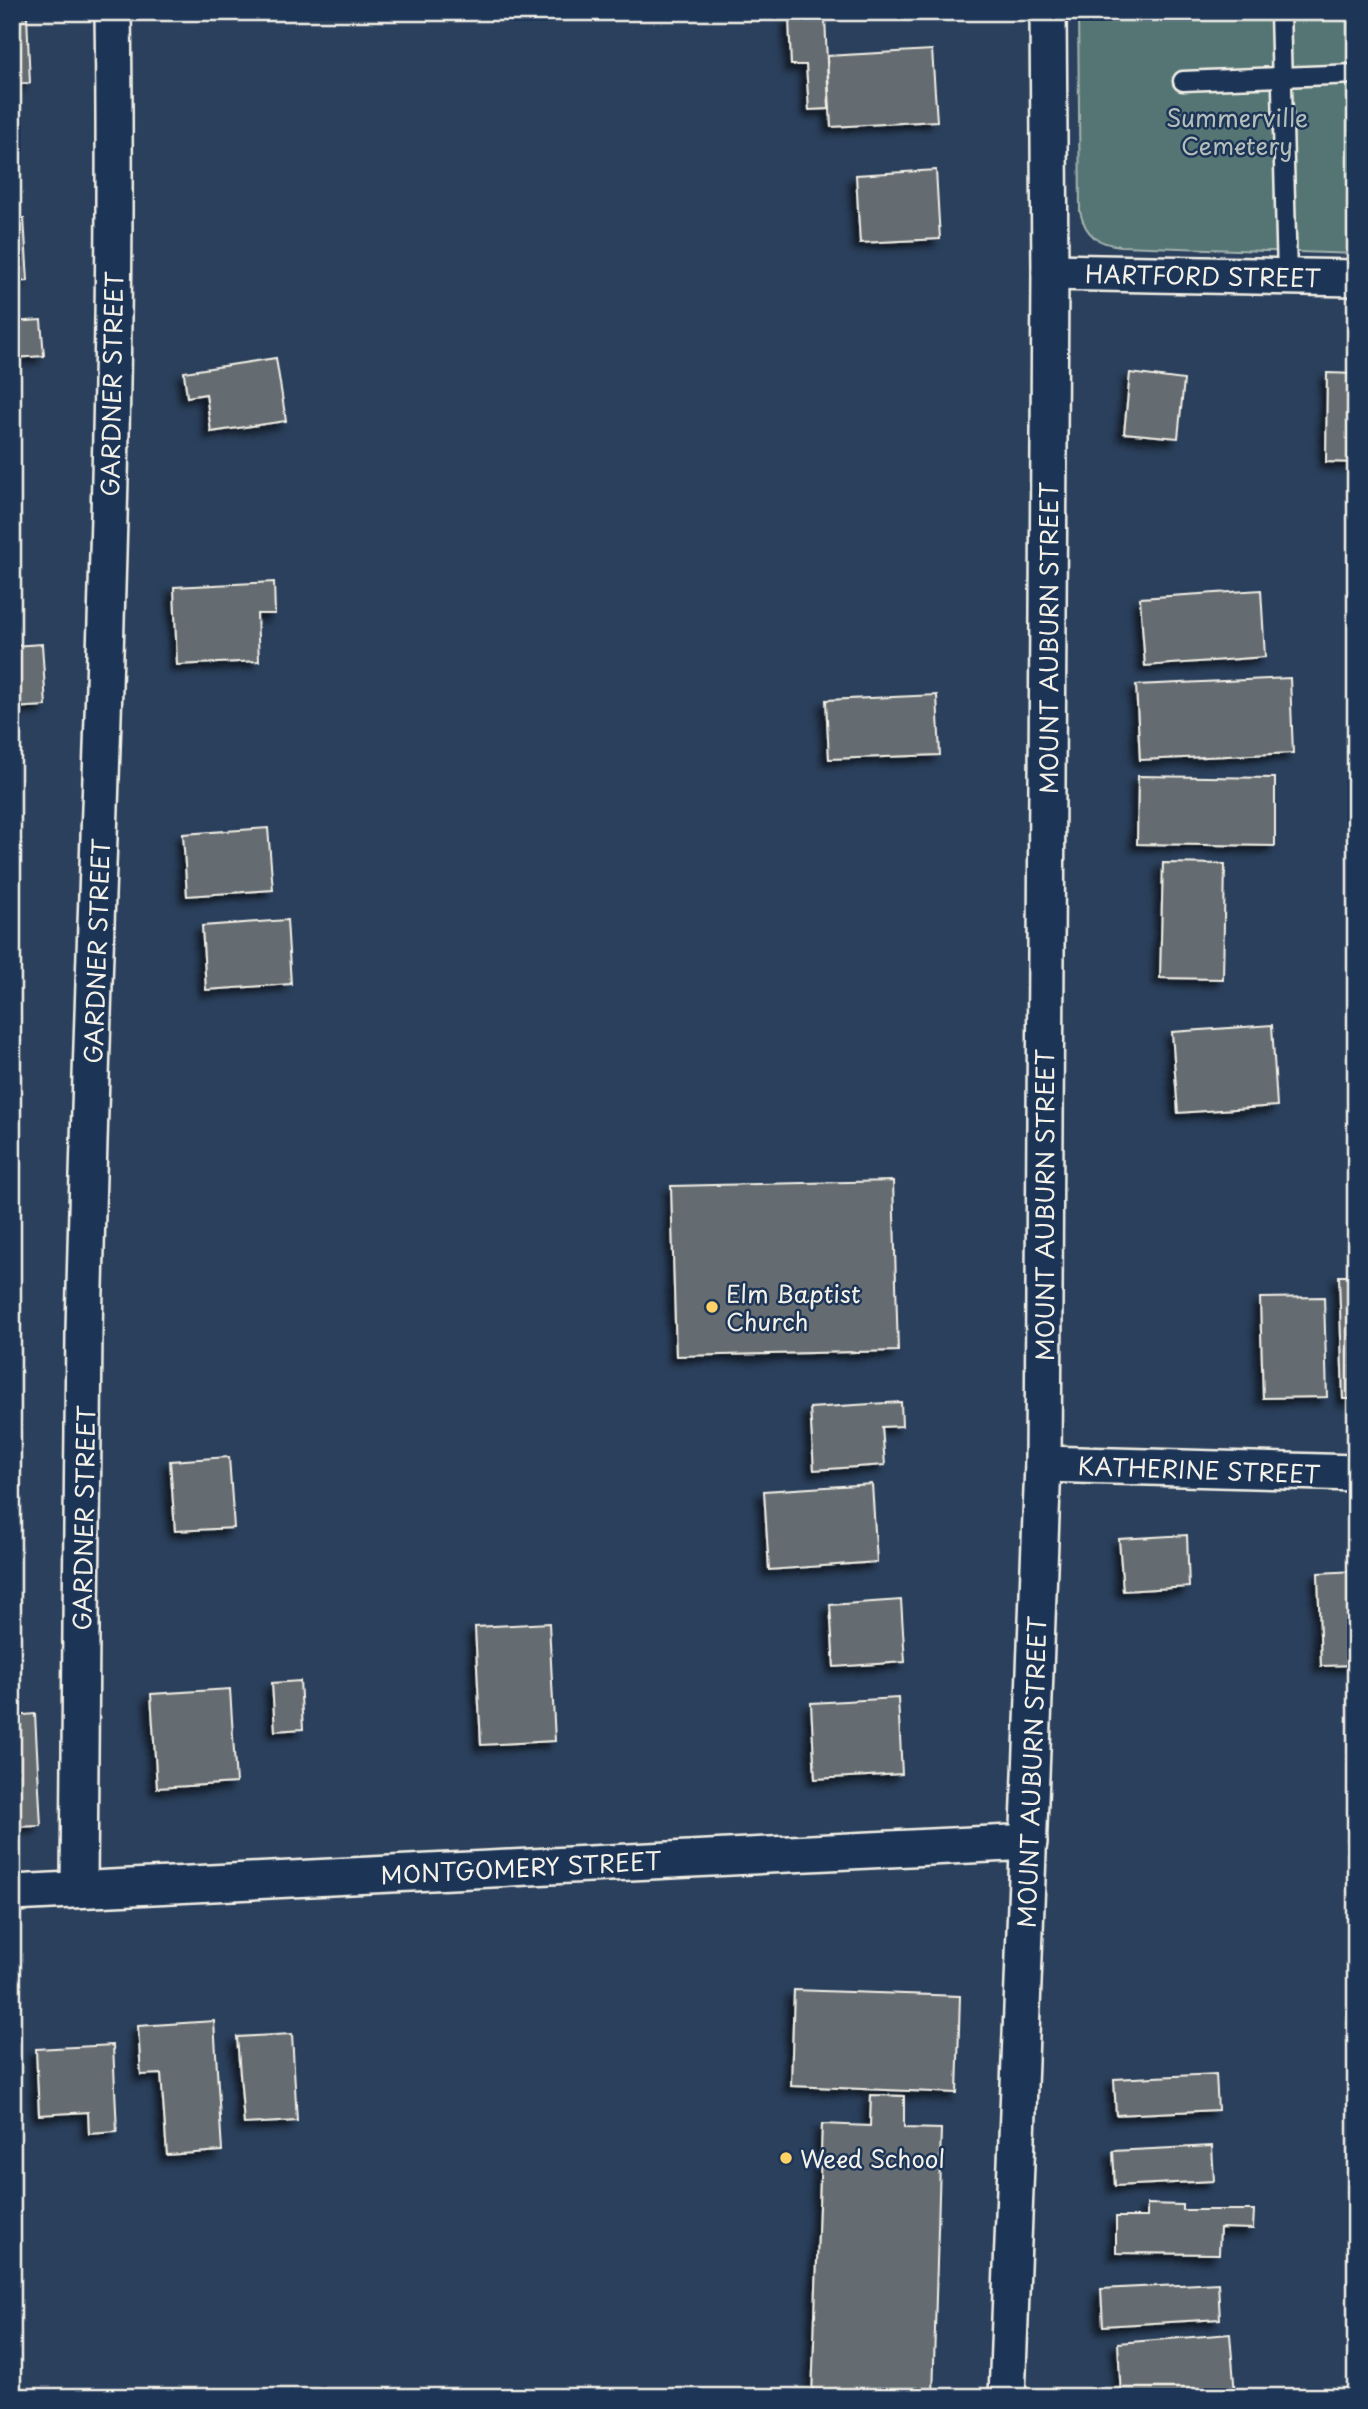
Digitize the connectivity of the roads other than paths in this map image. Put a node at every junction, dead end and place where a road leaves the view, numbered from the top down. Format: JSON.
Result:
{"nodes":[{"id":1,"x":113,"y":12,"type":"edge"},
{"id":2,"x":1048,"y":12,"type":"edge"},
{"id":3,"x":1280,"y":12,"type":"edge"},
{"id":4,"x":1356,"y":74,"type":"edge"},
{"id":5,"x":1281,"y":76,"type":"junction"},
{"id":6,"x":1183,"y":81,"type":"dead end"},
{"id":7,"x":1050,"y":272,"type":"junction"},
{"id":8,"x":1287,"y":276,"type":"junction"},
{"id":9,"x":1356,"y":278,"type":"edge"},
{"id":10,"x":1043,"y":1464,"type":"junction"},
{"id":11,"x":1356,"y":1473,"type":"edge"},
{"id":12,"x":1029,"y":1842,"type":"junction"},
{"id":13,"x":79,"y":1889,"type":"junction"},
{"id":14,"x":12,"y":1893,"type":"edge"},
{"id":15,"x":1007,"y":2397,"type":"edge"}],
"edges":[{"from":1,"to":13,"type":"street","name":"GARDNER STREET"},
{"from":2,"to":7,"type":"street","name":"MOUNT AUBURN STREET"},
{"from":3,"to":5,"type":"lane"},
{"from":4,"to":5,"type":"lane"},
{"from":5,"to":6,"type":"lane"},
{"from":5,"to":8,"type":"lane"},
{"from":7,"to":8,"type":"street","name":"HARTFORD STREET"},
{"from":7,"to":10,"type":"street","name":"MOUNT AUBURN STREET"},
{"from":8,"to":9,"type":"street","name":"HARTFORD STREET"},
{"from":10,"to":11,"type":"street","name":"KATHERINE STREET"},
{"from":10,"to":12,"type":"street","name":"MOUNT AUBURN STREET"},
{"from":12,"to":13,"type":"street","name":"MONTGOMERY STREET"},
{"from":12,"to":15,"type":"street","name":"MOUNT AUBURN STREET"},
{"from":13,"to":14,"type":"street","name":"MONTGOMERY STREET"}]}
